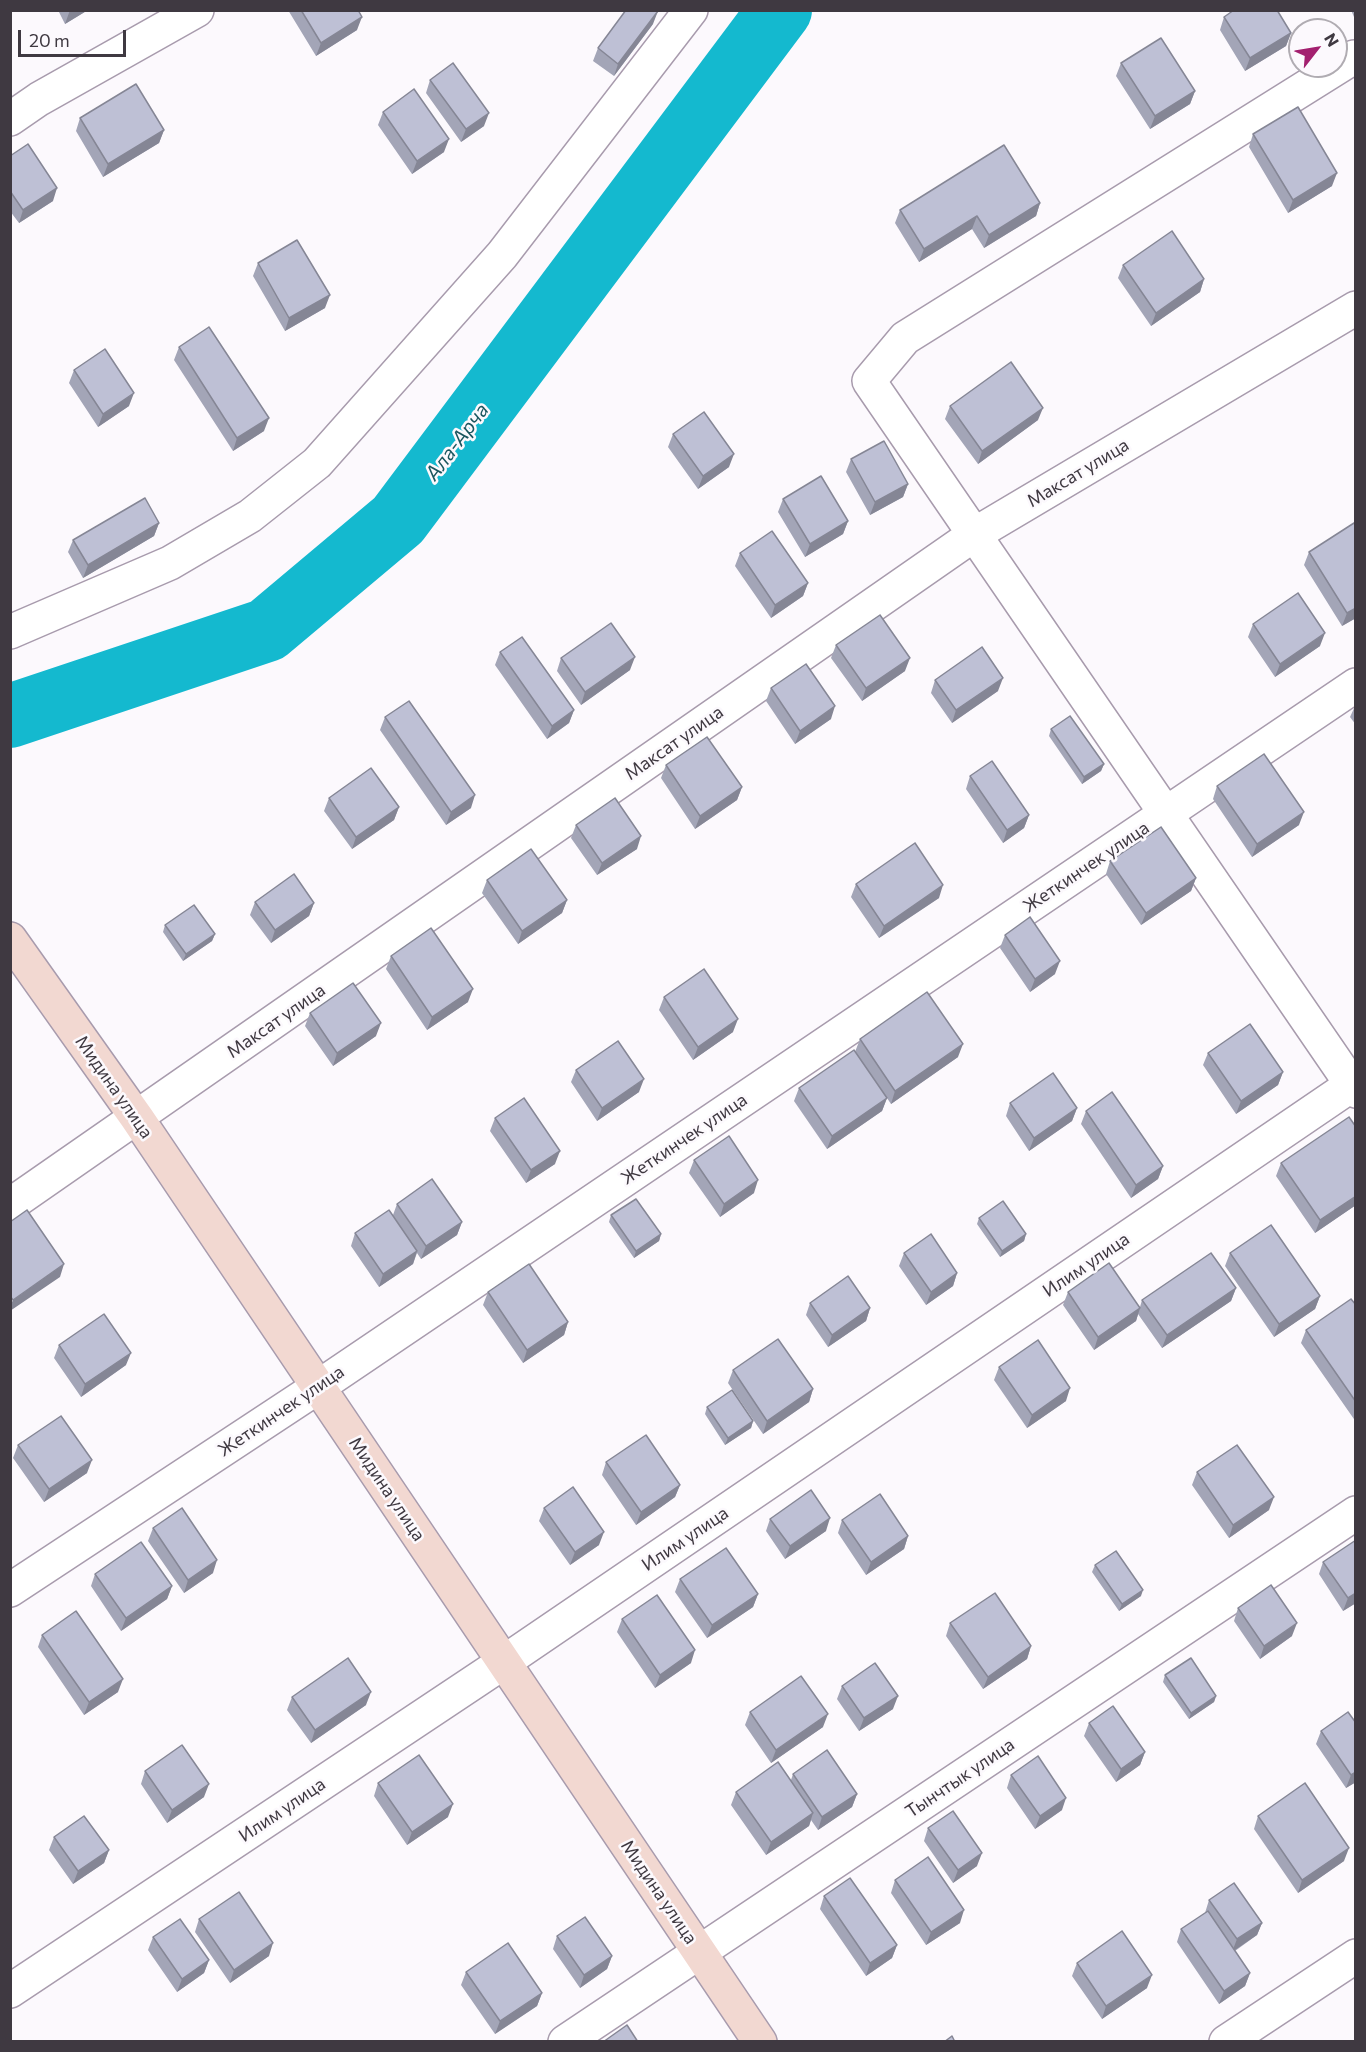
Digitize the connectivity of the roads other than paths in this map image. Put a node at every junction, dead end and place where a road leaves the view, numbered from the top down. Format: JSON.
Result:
{"nodes":[{"id":1,"x":196,"y":10,"type":"edge"},
{"id":2,"x":691,"y":10,"type":"edge"},
{"id":3,"x":1354,"y":57,"type":"dead end"},
{"id":4,"x":10,"y":118,"type":"edge"},
{"id":5,"x":1356,"y":308,"type":"edge"},
{"id":6,"x":975,"y":534,"type":"junction"},
{"id":7,"x":10,"y":632,"type":"edge"},
{"id":8,"x":1356,"y":685,"type":"edge"},
{"id":9,"x":1165,"y":813,"type":"junction"},
{"id":10,"x":10,"y":939,"type":"edge"},
{"id":11,"x":1354,"y":1086,"type":"edge"},
{"id":12,"x":136,"y":1118,"type":"junction"},
{"id":13,"x":10,"y":1205,"type":"edge"},
{"id":14,"x":318,"y":1387,"type":"junction"},
{"id":15,"x":1356,"y":1513,"type":"edge"},
{"id":16,"x":10,"y":1590,"type":"edge"},
{"id":17,"x":504,"y":1662,"type":"junction"},
{"id":18,"x":700,"y":1952,"type":"junction"},
{"id":19,"x":1356,"y":1956,"type":"edge"},
{"id":20,"x":10,"y":1991,"type":"edge"},
{"id":21,"x":565,"y":2042,"type":"edge"},
{"id":22,"x":760,"y":2042,"type":"edge"},
{"id":23,"x":1226,"y":2042,"type":"edge"}],
"edges":[{"from":1,"to":4,"type":"street"},
{"from":2,"to":7,"type":"street"},
{"from":3,"to":6,"type":"street"},
{"from":5,"to":6,"type":"street","name":"Максат улица"},
{"from":6,"to":9,"type":"street"},
{"from":6,"to":12,"type":"street","name":"Максат улица"},
{"from":8,"to":9,"type":"street","name":"Жеткинчек улица"},
{"from":9,"to":11,"type":"street"},
{"from":9,"to":14,"type":"street","name":"Жеткинчек улица"},
{"from":10,"to":12,"type":"street","name":"Мидина улица"},
{"from":11,"to":17,"type":"street","name":"Илим улица"},
{"from":12,"to":13,"type":"street","name":"Максат улица"},
{"from":12,"to":14,"type":"street","name":"Мидина улица"},
{"from":14,"to":16,"type":"street","name":"Жеткинчек улица"},
{"from":14,"to":17,"type":"street","name":"Мидина улица"},
{"from":15,"to":18,"type":"street","name":"Тынчтык улица"},
{"from":17,"to":18,"type":"street","name":"Мидина улица"},
{"from":17,"to":20,"type":"street","name":"Илим улица"},
{"from":18,"to":21,"type":"street","name":"Тынчтык улица"},
{"from":18,"to":22,"type":"street","name":"Мидина улица"},
{"from":19,"to":23,"type":"street"}]}
